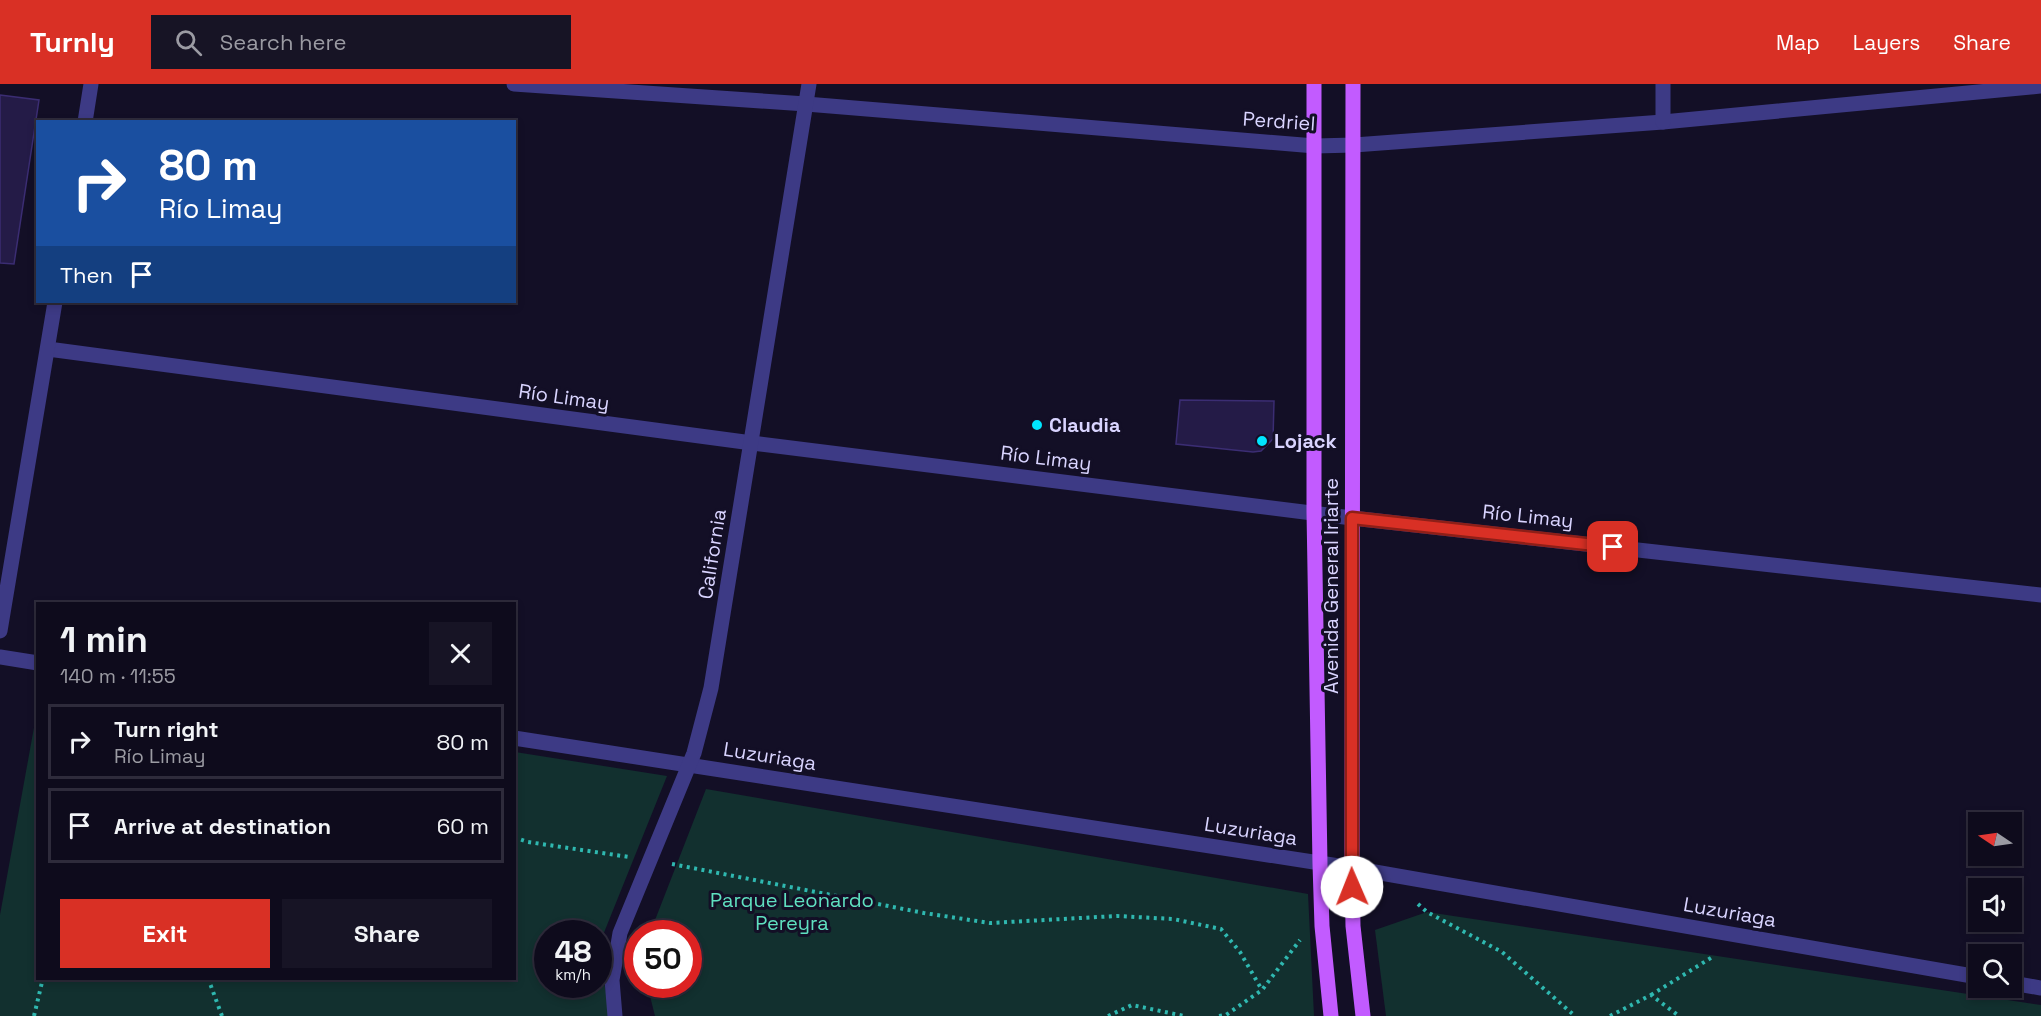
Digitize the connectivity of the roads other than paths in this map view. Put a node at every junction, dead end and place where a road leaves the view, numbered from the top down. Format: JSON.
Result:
{"nodes":[{"id":1,"x":91,"y":84,"type":"edge"},
{"id":2,"x":514,"y":84,"type":"edge"},
{"id":3,"x":809,"y":84,"type":"edge"},
{"id":4,"x":1314,"y":84,"type":"edge"},
{"id":5,"x":1353,"y":84,"type":"edge"},
{"id":6,"x":1663,"y":84,"type":"edge"},
{"id":7,"x":2041,"y":86,"type":"edge"},
{"id":8,"x":806,"y":104,"type":"junction"},
{"id":9,"x":85,"y":120,"type":"edge"},
{"id":10,"x":1663,"y":122,"type":"junction"},
{"id":11,"x":1354,"y":145,"type":"junction"},
{"id":12,"x":1315,"y":146,"type":"junction"},
{"id":13,"x":56,"y":303,"type":"edge"},
{"id":14,"x":48,"y":349,"type":"junction"},
{"id":15,"x":752,"y":443,"type":"junction"},
{"id":16,"x":1314,"y":512,"type":"junction"},
{"id":17,"x":1352,"y":518,"type":"junction"},
{"id":18,"x":2041,"y":595,"type":"edge"},
{"id":19,"x":0,"y":630,"type":"edge"},
{"id":20,"x":0,"y":657,"type":"edge"},
{"id":21,"x":36,"y":663,"type":"edge"},
{"id":22,"x":516,"y":738,"type":"edge"},
{"id":23,"x":690,"y":765,"type":"junction"},
{"id":24,"x":1320,"y":864,"type":"junction"},
{"id":25,"x":1352,"y":868,"type":"junction"},
{"id":26,"x":1968,"y":975,"type":"edge"},
{"id":27,"x":2022,"y":985,"type":"edge"},
{"id":28,"x":2041,"y":988,"type":"edge"},
{"id":29,"x":615,"y":1016,"type":"edge"},
{"id":30,"x":1331,"y":1016,"type":"edge"},
{"id":31,"x":1363,"y":1016,"type":"edge"}],
"edges":[{"from":1,"to":9,"type":"street"},
{"from":2,"to":8,"type":"street","name":"Perdriel"},
{"from":3,"to":8,"type":"street","name":"California"},
{"from":4,"to":12,"type":"main road","name":"Avenida General Iriarte"},
{"from":5,"to":11,"type":"main road","name":"Avenida General Iriarte"},
{"from":6,"to":10,"type":"street"},
{"from":7,"to":10,"type":"street","name":"Perdriel"},
{"from":8,"to":12,"type":"street","name":"Perdriel"},
{"from":8,"to":15,"type":"street","name":"California"},
{"from":10,"to":11,"type":"street","name":"Perdriel"},
{"from":11,"to":12,"type":"street","name":"Perdriel"},
{"from":11,"to":17,"type":"main road","name":"Avenida General Iriarte"},
{"from":12,"to":16,"type":"main road","name":"Avenida General Iriarte"},
{"from":13,"to":14,"type":"street"},
{"from":14,"to":15,"type":"street","name":"Río Limay"},
{"from":14,"to":19,"type":"street"},
{"from":15,"to":16,"type":"street","name":"Río Limay"},
{"from":15,"to":23,"type":"street","name":"California"},
{"from":16,"to":17,"type":"street","name":"Río Limay"},
{"from":16,"to":24,"type":"main road","name":"Avenida General Iriarte"},
{"from":17,"to":18,"type":"street","name":"Río Limay"},
{"from":17,"to":25,"type":"main road","name":"Avenida General Iriarte"},
{"from":20,"to":21,"type":"street"},
{"from":22,"to":23,"type":"street","name":"Luzuriaga"},
{"from":23,"to":24,"type":"street","name":"Luzuriaga"},
{"from":23,"to":29,"type":"street","name":"California"},
{"from":24,"to":25,"type":"street","name":"Luzuriaga"},
{"from":24,"to":30,"type":"main road","name":"Avenida General Iriarte"},
{"from":25,"to":26,"type":"street","name":"Luzuriaga"},
{"from":25,"to":31,"type":"main road","name":"Avenida General Iriarte"},
{"from":27,"to":28,"type":"street"}]}
